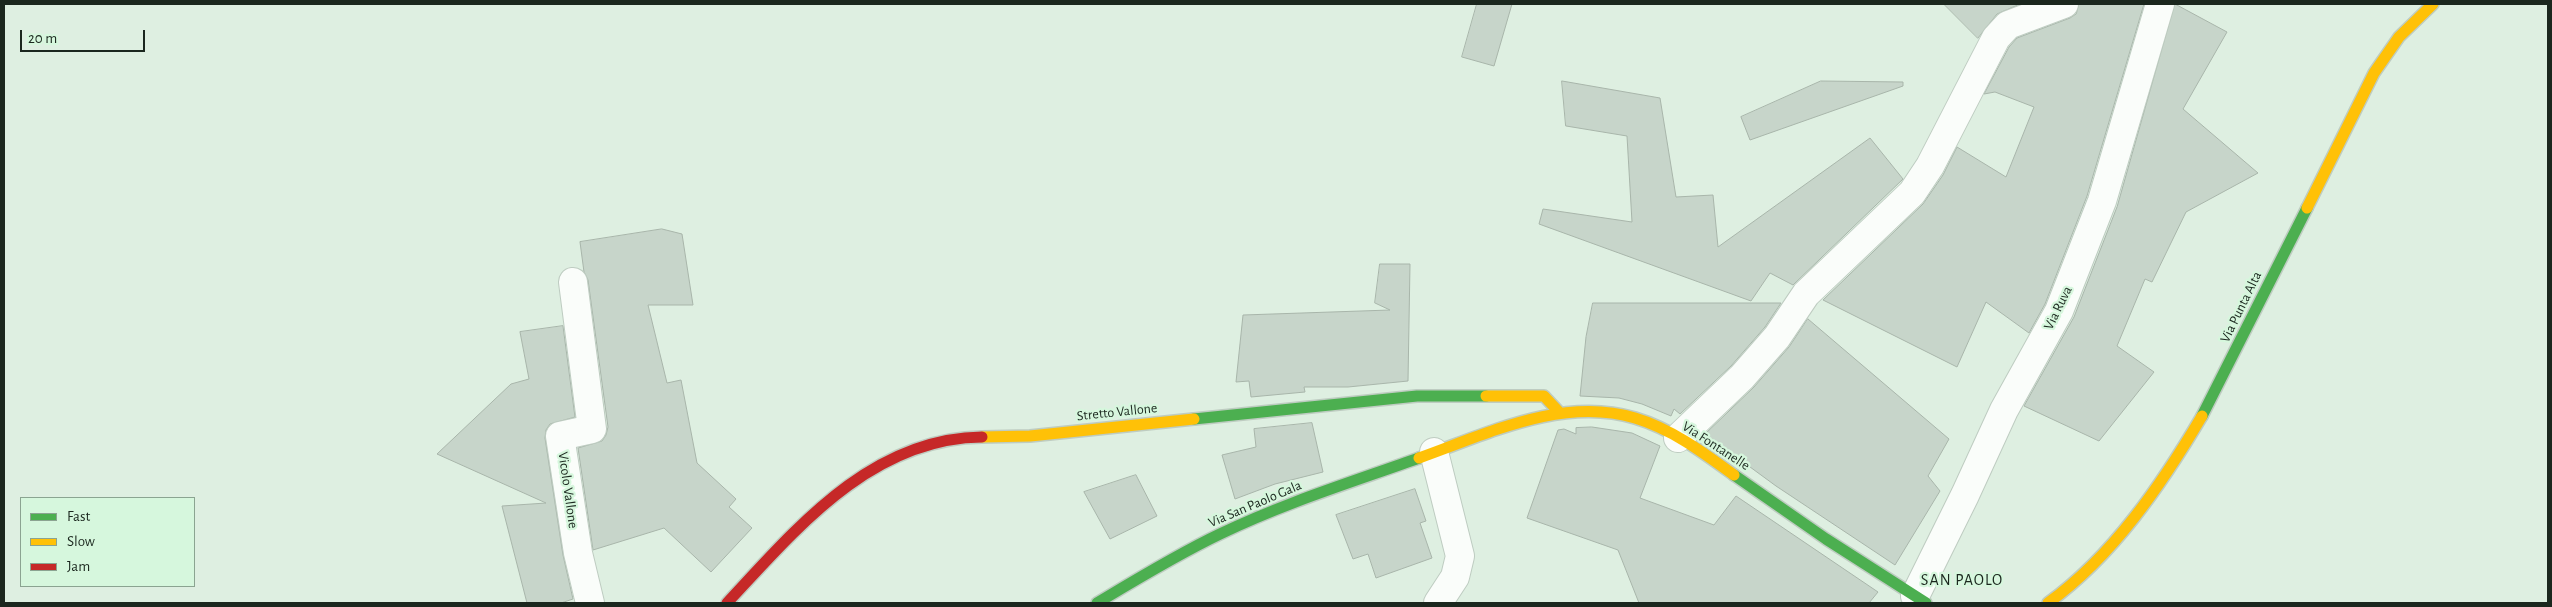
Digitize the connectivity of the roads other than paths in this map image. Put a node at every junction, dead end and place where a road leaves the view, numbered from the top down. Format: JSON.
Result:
{"nodes":[{"id":1,"x":2064,"y":4,"type":"edge"},
{"id":2,"x":2160,"y":4,"type":"edge"},
{"id":3,"x":2433,"y":4,"type":"edge"},
{"id":4,"x":573,"y":282,"type":"dead end"},
{"id":5,"x":1560,"y":413,"type":"junction"},
{"id":6,"x":1678,"y":438,"type":"junction"},
{"id":7,"x":1434,"y":452,"type":"junction"},
{"id":8,"x":1920,"y":600,"type":"edge"},
{"id":9,"x":590,"y":603,"type":"edge"},
{"id":10,"x":727,"y":603,"type":"edge"},
{"id":11,"x":1097,"y":603,"type":"edge"},
{"id":12,"x":1438,"y":603,"type":"edge"},
{"id":13,"x":2048,"y":603,"type":"edge"}],
"edges":[{"from":1,"to":6,"type":"street"},
{"from":2,"to":8,"type":"street","name":"Via Ruva"},
{"from":3,"to":13,"type":"street","name":"Via Punta Alta"},
{"from":4,"to":9,"type":"street","name":"Vicolo Vallone"},
{"from":5,"to":6,"type":"street","name":"Via Fontanelle"},
{"from":5,"to":7,"type":"street","name":"Via Fontanelle"},
{"from":5,"to":10,"type":"street","name":"Stretto Vallone"},
{"from":6,"to":8,"type":"street","name":"Via Fontanelle"},
{"from":7,"to":11,"type":"street","name":"Via San Paolo Gala"},
{"from":7,"to":12,"type":"street"}]}
